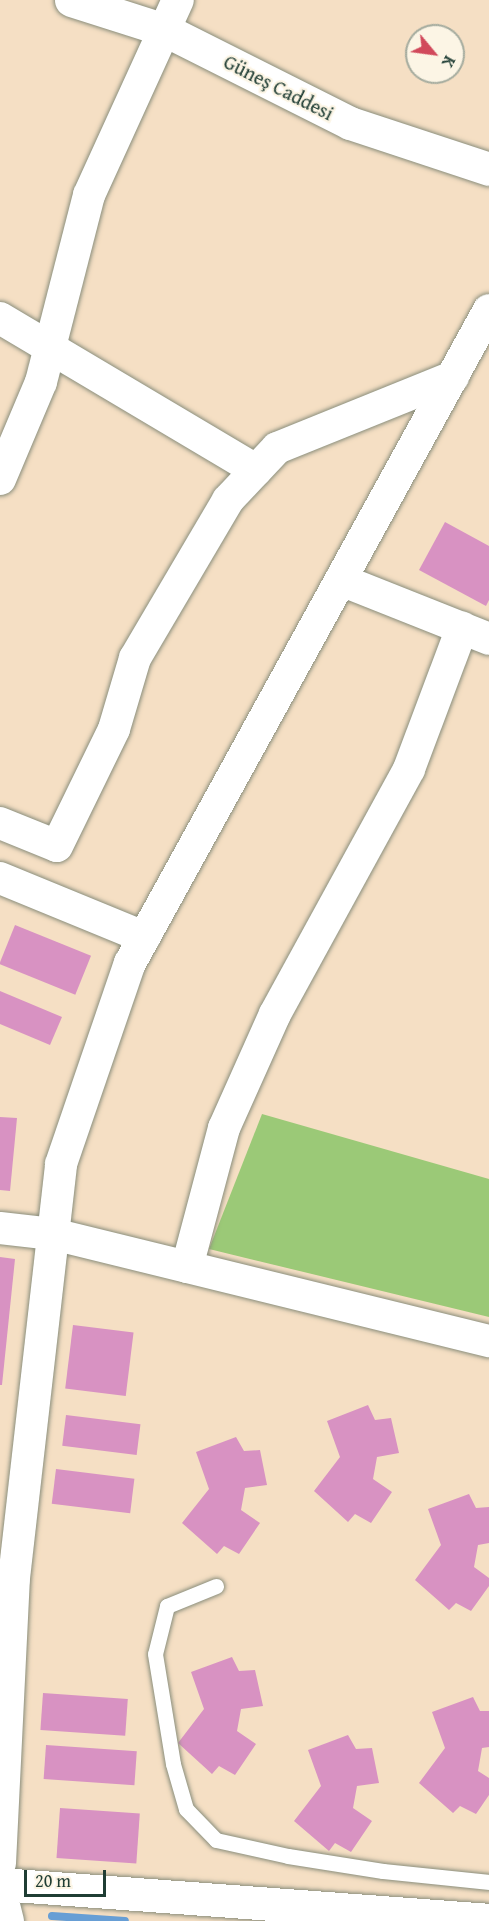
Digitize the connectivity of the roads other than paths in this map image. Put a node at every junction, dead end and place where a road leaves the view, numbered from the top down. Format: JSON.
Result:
{"nodes":[{"id":1,"x":71,"y":0,"type":"edge"},
{"id":2,"x":178,"y":0,"type":"edge"},
{"id":3,"x":165,"y":30,"type":"junction"},
{"id":4,"x":489,"y":169,"type":"edge"},
{"id":5,"x":489,"y":310,"type":"edge"},
{"id":6,"x":0,"y":318,"type":"edge"},
{"id":7,"x":50,"y":347,"type":"junction"},
{"id":8,"x":453,"y":377,"type":"junction"},
{"id":9,"x":256,"y":470,"type":"junction"},
{"id":10,"x":0,"y":479,"type":"edge"},
{"id":11,"x":341,"y":580,"type":"junction"},
{"id":12,"x":475,"y":633,"type":"edge"},
{"id":13,"x":0,"y":823,"type":"edge"},
{"id":14,"x":0,"y":878,"type":"edge"},
{"id":15,"x":144,"y":937,"type":"junction"},
{"id":16,"x":0,"y":1228,"type":"edge"},
{"id":17,"x":53,"y":1234,"type":"junction"},
{"id":18,"x":186,"y":1267,"type":"junction"},
{"id":19,"x":489,"y":1341,"type":"edge"},
{"id":20,"x":216,"y":1586,"type":"dead end"},
{"id":21,"x":6,"y":1626,"type":"edge"},
{"id":22,"x":0,"y":1863,"type":"edge"},
{"id":23,"x":489,"y":1882,"type":"edge"},
{"id":24,"x":0,"y":1884,"type":"edge"},
{"id":25,"x":0,"y":1889,"type":"edge"},
{"id":26,"x":489,"y":1920,"type":"edge"},
{"id":27,"x":8,"y":1921,"type":"edge"}],
"edges":[{"from":1,"to":3,"type":"street","name":"Güneş Caddesi"},
{"from":2,"to":3,"type":"street"},
{"from":3,"to":4,"type":"street","name":"Güneş Caddesi"},
{"from":3,"to":7,"type":"street"},
{"from":5,"to":8,"type":"street"},
{"from":6,"to":7,"type":"street"},
{"from":7,"to":9,"type":"street"},
{"from":7,"to":10,"type":"street"},
{"from":8,"to":9,"type":"street"},
{"from":8,"to":11,"type":"street"},
{"from":9,"to":13,"type":"street"},
{"from":11,"to":12,"type":"street"},
{"from":11,"to":15,"type":"street"},
{"from":12,"to":18,"type":"street"},
{"from":14,"to":15,"type":"street"},
{"from":15,"to":17,"type":"street"},
{"from":16,"to":17,"type":"street"},
{"from":17,"to":18,"type":"street"},
{"from":17,"to":21,"type":"street"},
{"from":18,"to":19,"type":"street"},
{"from":20,"to":23,"type":"lane"},
{"from":21,"to":22,"type":"street"},
{"from":24,"to":26,"type":"street"},
{"from":25,"to":27,"type":"street"}]}
